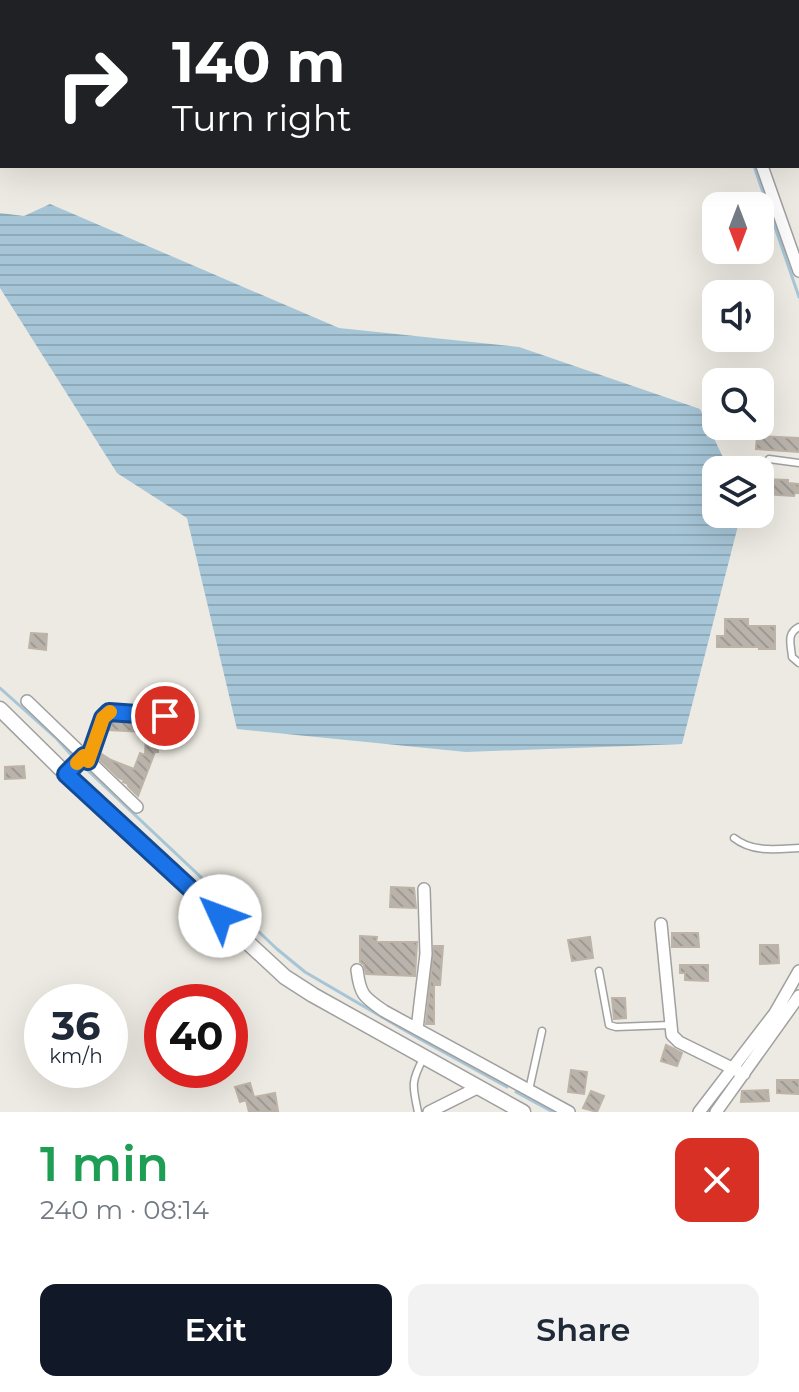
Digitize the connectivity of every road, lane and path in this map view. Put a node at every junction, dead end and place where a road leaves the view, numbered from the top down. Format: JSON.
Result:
{"nodes":[{"id":1,"x":763,"y":168,"type":"edge"},
{"id":2,"x":799,"y":271,"type":"edge"},
{"id":3,"x":774,"y":460,"type":"edge"},
{"id":4,"x":799,"y":463,"type":"edge"},
{"id":5,"x":799,"y":627,"type":"edge"},
{"id":6,"x":799,"y":663,"type":"edge"},
{"id":7,"x":27,"y":701,"type":"dead end"},
{"id":8,"x":0,"y":709,"type":"edge"},
{"id":9,"x":165,"y":716,"type":"dead end"},
{"id":10,"x":86,"y":758,"type":"junction"},
{"id":11,"x":66,"y":774,"type":"junction"},
{"id":12,"x":137,"y":807,"type":"dead end"},
{"id":13,"x":734,"y":838,"type":"dead end"},
{"id":14,"x":799,"y":848,"type":"edge"},
{"id":15,"x":424,"y":889,"type":"dead end"},
{"id":16,"x":661,"y":924,"type":"dead end"},
{"id":17,"x":357,"y":970,"type":"dead end"},
{"id":18,"x":599,"y":971,"type":"dead end"},
{"id":19,"x":799,"y":971,"type":"edge"},
{"id":20,"x":799,"y":996,"type":"edge"},
{"id":21,"x":670,"y":1025,"type":"junction"},
{"id":22,"x":417,"y":1029,"type":"junction"},
{"id":23,"x":542,"y":1031,"type":"dead end"},
{"id":24,"x":424,"y":1057,"type":"junction"},
{"id":25,"x":739,"y":1071,"type":"junction"},
{"id":26,"x":514,"y":1083,"type":"junction"},
{"id":27,"x":479,"y":1087,"type":"junction"},
{"id":28,"x":529,"y":1091,"type":"junction"},
{"id":29,"x":503,"y":1101,"type":"junction"},
{"id":30,"x":418,"y":1112,"type":"edge"},
{"id":31,"x":429,"y":1112,"type":"edge"},
{"id":32,"x":523,"y":1112,"type":"edge"},
{"id":33,"x":569,"y":1112,"type":"edge"},
{"id":34,"x":699,"y":1112,"type":"edge"},
{"id":35,"x":716,"y":1112,"type":"edge"}],
"edges":[{"from":1,"to":2,"type":"street"},
{"from":3,"to":4,"type":"lane"},
{"from":5,"to":6,"type":"lane"},
{"from":7,"to":10,"type":"street"},
{"from":8,"to":11,"type":"street"},
{"from":9,"to":10,"type":"street"},
{"from":10,"to":11,"type":"street"},
{"from":10,"to":12,"type":"street"},
{"from":11,"to":24,"type":"street"},
{"from":13,"to":14,"type":"lane"},
{"from":15,"to":22,"type":"street"},
{"from":16,"to":21,"type":"street"},
{"from":17,"to":22,"type":"street"},
{"from":18,"to":21,"type":"lane"},
{"from":19,"to":25,"type":"street"},
{"from":20,"to":25,"type":"street"},
{"from":21,"to":25,"type":"street"},
{"from":22,"to":26,"type":"street"},
{"from":23,"to":28,"type":"lane"},
{"from":24,"to":27,"type":"street"},
{"from":24,"to":30,"type":"lane"},
{"from":25,"to":34,"type":"street"},
{"from":25,"to":35,"type":"street"},
{"from":26,"to":28,"type":"street"},
{"from":26,"to":29,"type":"street"},
{"from":27,"to":29,"type":"street"},
{"from":27,"to":31,"type":"street"},
{"from":28,"to":33,"type":"street"},
{"from":29,"to":32,"type":"street"}]}
